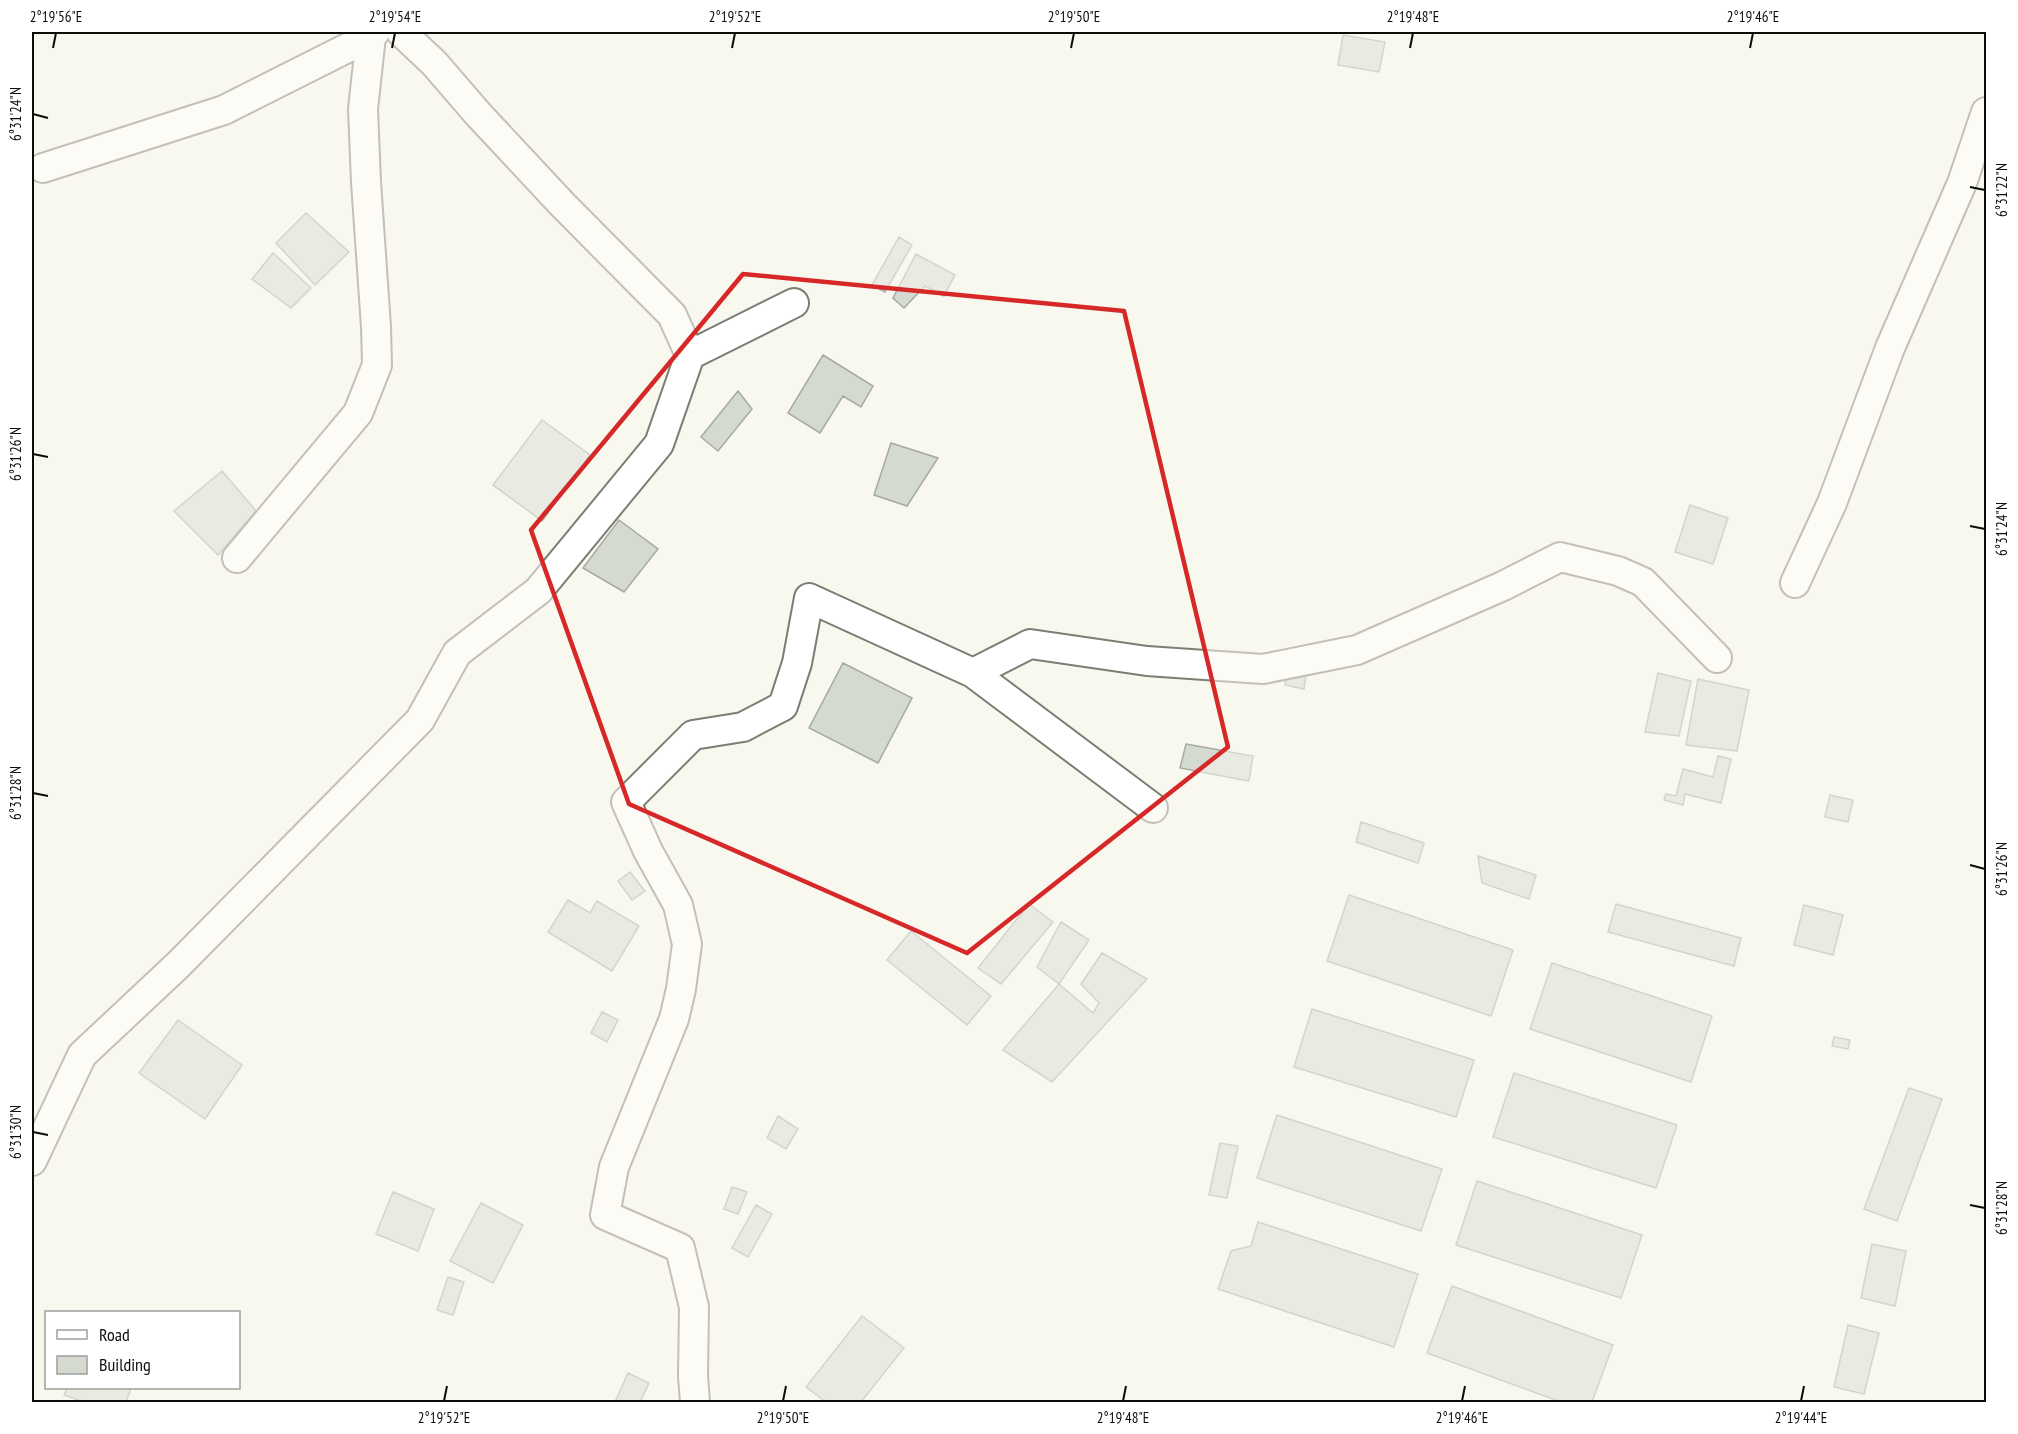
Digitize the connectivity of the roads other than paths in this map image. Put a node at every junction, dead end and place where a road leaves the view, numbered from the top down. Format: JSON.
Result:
{"nodes":[{"id":1,"x":401,"y":32,"type":"edge"},
{"id":2,"x":373,"y":34,"type":"edge"},
{"id":3,"x":1986,"y":112,"type":"edge"},
{"id":4,"x":44,"y":168,"type":"dead end"},
{"id":5,"x":794,"y":303,"type":"dead end"},
{"id":6,"x":690,"y":355,"type":"junction"},
{"id":7,"x":237,"y":558,"type":"dead end"},
{"id":8,"x":1795,"y":583,"type":"dead end"},
{"id":9,"x":1717,"y":658,"type":"dead end"},
{"id":10,"x":973,"y":673,"type":"junction"},
{"id":11,"x":1153,"y":808,"type":"dead end"},
{"id":12,"x":32,"y":1161,"type":"edge"},
{"id":13,"x":695,"y":1402,"type":"edge"}],
"edges":[{"from":1,"to":6,"type":"street"},
{"from":2,"to":4,"type":"street"},
{"from":2,"to":7,"type":"street"},
{"from":3,"to":8,"type":"street"},
{"from":5,"to":6,"type":"street"},
{"from":6,"to":12,"type":"street"},
{"from":9,"to":10,"type":"street"},
{"from":10,"to":11,"type":"street"},
{"from":10,"to":13,"type":"street"}]}
